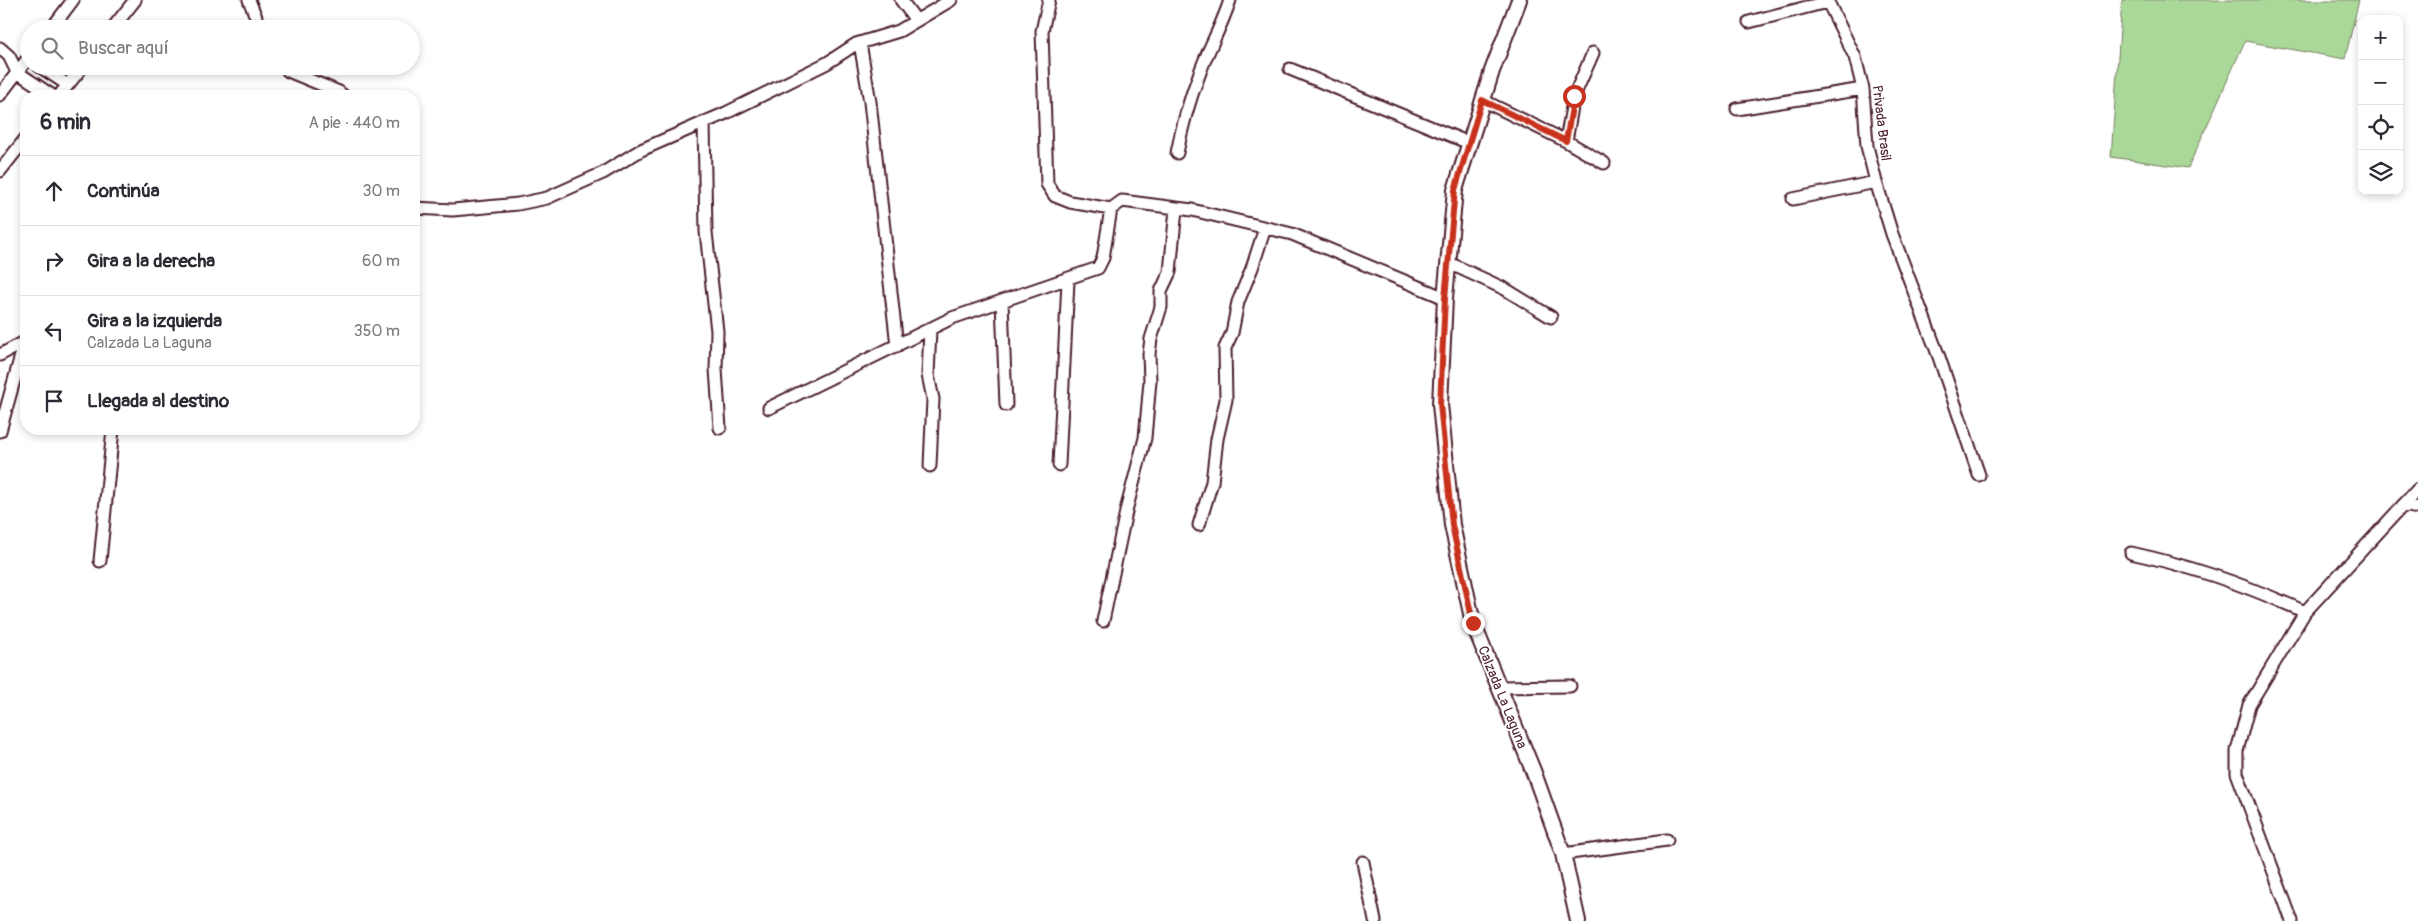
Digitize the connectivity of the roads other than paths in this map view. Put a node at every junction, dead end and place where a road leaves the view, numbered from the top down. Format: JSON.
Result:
{"nodes":[{"id":1,"x":73,"y":0,"type":"edge"},
{"id":2,"x":134,"y":0,"type":"edge"},
{"id":3,"x":249,"y":0,"type":"edge"},
{"id":4,"x":901,"y":0,"type":"edge"},
{"id":5,"x":951,"y":0,"type":"edge"},
{"id":6,"x":1049,"y":0,"type":"edge"},
{"id":7,"x":1230,"y":0,"type":"edge"},
{"id":8,"x":1519,"y":0,"type":"edge"},
{"id":9,"x":1827,"y":1,"type":"edge"},
{"id":10,"x":256,"y":17,"type":"dead end"},
{"id":11,"x":58,"y":20,"type":"edge"},
{"id":12,"x":119,"y":20,"type":"edge"},
{"id":13,"x":915,"y":20,"type":"junction"},
{"id":14,"x":1749,"y":22,"type":"dead end"},
{"id":15,"x":860,"y":43,"type":"junction"},
{"id":16,"x":0,"y":48,"type":"edge"},
{"id":17,"x":1594,"y":53,"type":"dead end"},
{"id":18,"x":9,"y":56,"type":"junction"},
{"id":19,"x":20,"y":57,"type":"edge"},
{"id":20,"x":20,"y":68,"type":"edge"},
{"id":21,"x":1290,"y":69,"type":"dead end"},
{"id":22,"x":17,"y":72,"type":"junction"},
{"id":23,"x":20,"y":74,"type":"edge"},
{"id":24,"x":22,"y":75,"type":"edge"},
{"id":25,"x":53,"y":75,"type":"edge"},
{"id":26,"x":76,"y":75,"type":"edge"},
{"id":27,"x":298,"y":75,"type":"edge"},
{"id":28,"x":68,"y":85,"type":"junction"},
{"id":29,"x":1863,"y":89,"type":"junction"},
{"id":30,"x":44,"y":90,"type":"edge"},
{"id":31,"x":64,"y":90,"type":"edge"},
{"id":32,"x":334,"y":90,"type":"edge"},
{"id":33,"x":0,"y":95,"type":"edge"},
{"id":34,"x":1482,"y":100,"type":"junction"},
{"id":35,"x":1737,"y":109,"type":"dead end"},
{"id":36,"x":704,"y":122,"type":"junction"},
{"id":37,"x":1566,"y":141,"type":"junction"},
{"id":38,"x":1469,"y":142,"type":"junction"},
{"id":39,"x":20,"y":146,"type":"edge"},
{"id":40,"x":1177,"y":153,"type":"dead end"},
{"id":41,"x":1604,"y":163,"type":"dead end"},
{"id":42,"x":0,"y":171,"type":"edge"},
{"id":43,"x":1876,"y":182,"type":"junction"},
{"id":44,"x":1793,"y":199,"type":"dead end"},
{"id":45,"x":420,"y":208,"type":"edge"},
{"id":46,"x":1111,"y":209,"type":"junction"},
{"id":47,"x":1176,"y":209,"type":"junction"},
{"id":48,"x":1265,"y":228,"type":"junction"},
{"id":49,"x":1449,"y":263,"type":"junction"},
{"id":50,"x":1068,"y":280,"type":"junction"},
{"id":51,"x":1445,"y":298,"type":"junction"},
{"id":52,"x":1002,"y":302,"type":"junction"},
{"id":53,"x":1552,"y":317,"type":"dead end"},
{"id":54,"x":930,"y":330,"type":"junction"},
{"id":55,"x":20,"y":344,"type":"edge"},
{"id":56,"x":897,"y":346,"type":"junction"},
{"id":57,"x":0,"y":355,"type":"edge"},
{"id":58,"x":20,"y":362,"type":"edge"},
{"id":59,"x":1006,"y":405,"type":"dead end"},
{"id":60,"x":769,"y":408,"type":"dead end"},
{"id":61,"x":720,"y":428,"type":"dead end"},
{"id":62,"x":0,"y":431,"type":"edge"},
{"id":63,"x":112,"y":435,"type":"edge"},
{"id":64,"x":1059,"y":465,"type":"dead end"},
{"id":65,"x":930,"y":466,"type":"dead end"},
{"id":66,"x":1979,"y":475,"type":"dead end"},
{"id":67,"x":2418,"y":489,"type":"edge"},
{"id":68,"x":2403,"y":505,"type":"junction"},
{"id":69,"x":2418,"y":508,"type":"edge"},
{"id":70,"x":1199,"y":525,"type":"dead end"},
{"id":71,"x":2131,"y":553,"type":"dead end"},
{"id":72,"x":100,"y":561,"type":"dead end"},
{"id":73,"x":2304,"y":612,"type":"junction"},
{"id":74,"x":1103,"y":621,"type":"dead end"},
{"id":75,"x":1570,"y":686,"type":"dead end"},
{"id":76,"x":1499,"y":687,"type":"junction"},
{"id":77,"x":1667,"y":840,"type":"dead end"},
{"id":78,"x":1563,"y":854,"type":"junction"},
{"id":79,"x":1363,"y":862,"type":"dead end"},
{"id":80,"x":1375,"y":921,"type":"edge"},
{"id":81,"x":1578,"y":921,"type":"edge"},
{"id":82,"x":2292,"y":921,"type":"edge"}],
"edges":[{"from":1,"to":11,"type":"street"},
{"from":2,"to":12,"type":"street"},
{"from":3,"to":10,"type":"street"},
{"from":4,"to":13,"type":"street"},
{"from":5,"to":13,"type":"street"},
{"from":6,"to":46,"type":"street"},
{"from":7,"to":40,"type":"street"},
{"from":8,"to":34,"type":"street","name":"Calzada La Laguna"},
{"from":9,"to":14,"type":"street"},
{"from":9,"to":29,"type":"street","name":"Privada Brasil"},
{"from":13,"to":15,"type":"street"},
{"from":15,"to":36,"type":"street"},
{"from":15,"to":56,"type":"street"},
{"from":16,"to":18,"type":"street"},
{"from":17,"to":37,"type":"street"},
{"from":18,"to":19,"type":"street"},
{"from":18,"to":22,"type":"street"},
{"from":20,"to":22,"type":"street"},
{"from":21,"to":38,"type":"street"},
{"from":22,"to":23,"type":"street"},
{"from":22,"to":33,"type":"street"},
{"from":24,"to":30,"type":"street"},
{"from":25,"to":28,"type":"street"},
{"from":26,"to":28,"type":"street"},
{"from":27,"to":32,"type":"street"},
{"from":28,"to":31,"type":"street"},
{"from":29,"to":35,"type":"street"},
{"from":29,"to":43,"type":"street","name":"Privada Brasil"},
{"from":34,"to":37,"type":"street"},
{"from":34,"to":38,"type":"street","name":"Calzada La Laguna"},
{"from":36,"to":45,"type":"street"},
{"from":36,"to":61,"type":"street"},
{"from":37,"to":41,"type":"street"},
{"from":38,"to":49,"type":"street","name":"Calzada La Laguna"},
{"from":39,"to":42,"type":"street"},
{"from":43,"to":44,"type":"street"},
{"from":43,"to":66,"type":"street","name":"Privada Brasil"},
{"from":46,"to":47,"type":"street"},
{"from":46,"to":50,"type":"street"},
{"from":47,"to":48,"type":"street"},
{"from":47,"to":74,"type":"street"},
{"from":48,"to":51,"type":"street"},
{"from":48,"to":70,"type":"street"},
{"from":49,"to":51,"type":"street","name":"Calzada La Laguna"},
{"from":49,"to":53,"type":"street"},
{"from":50,"to":52,"type":"street"},
{"from":50,"to":64,"type":"street"},
{"from":51,"to":76,"type":"street","name":"Calzada La Laguna"},
{"from":52,"to":54,"type":"street"},
{"from":52,"to":59,"type":"street"},
{"from":54,"to":56,"type":"street"},
{"from":54,"to":65,"type":"street"},
{"from":55,"to":57,"type":"street"},
{"from":56,"to":60,"type":"street"},
{"from":58,"to":62,"type":"street"},
{"from":63,"to":72,"type":"street"},
{"from":67,"to":68,"type":"street"},
{"from":68,"to":69,"type":"street"},
{"from":68,"to":73,"type":"street"},
{"from":71,"to":73,"type":"street"},
{"from":73,"to":82,"type":"street"},
{"from":75,"to":76,"type":"street"},
{"from":76,"to":78,"type":"street","name":"Calzada La Laguna"},
{"from":77,"to":78,"type":"street"},
{"from":78,"to":81,"type":"street","name":"Calzada La Laguna"},
{"from":79,"to":80,"type":"street"}]}
